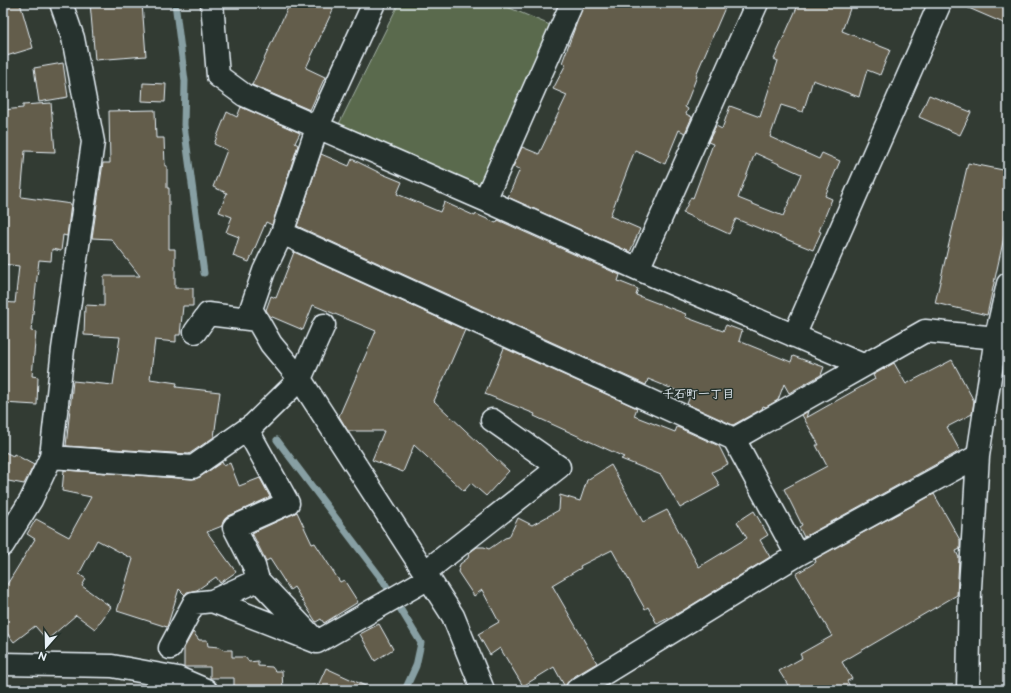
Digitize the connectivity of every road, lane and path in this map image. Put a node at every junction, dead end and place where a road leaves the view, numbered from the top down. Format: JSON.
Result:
{"nodes":[{"id":1,"x":61,"y":3,"type":"edge"},
{"id":2,"x":212,"y":3,"type":"edge"},
{"id":3,"x":374,"y":3,"type":"edge"},
{"id":4,"x":572,"y":3,"type":"edge"},
{"id":5,"x":756,"y":3,"type":"edge"},
{"id":6,"x":940,"y":3,"type":"edge"},
{"id":7,"x":318,"y":128,"type":"junction"},
{"id":8,"x":485,"y":200,"type":"junction"},
{"id":9,"x":282,"y":233,"type":"junction"},
{"id":10,"x":638,"y":269,"type":"junction"},
{"id":11,"x":1008,"y":284,"type":"edge"},
{"id":12,"x":257,"y":320,"type":"junction"},
{"id":13,"x":324,"y":325,"type":"dead end"},
{"id":14,"x":195,"y":332,"type":"dead end"},
{"id":15,"x":794,"y":336,"type":"junction"},
{"id":16,"x":1002,"y":338,"type":"edge"},
{"id":17,"x":863,"y":365,"type":"junction"},
{"id":18,"x":300,"y":379,"type":"junction"},
{"id":19,"x":492,"y":420,"type":"dead end"},
{"id":20,"x":250,"y":427,"type":"junction"},
{"id":21,"x":734,"y":440,"type":"junction"},
{"id":22,"x":978,"y":456,"type":"junction"},
{"id":23,"x":51,"y":457,"type":"junction"},
{"id":24,"x":3,"y":545,"type":"edge"},
{"id":25,"x":797,"y":555,"type":"junction"},
{"id":26,"x":427,"y":575,"type":"junction"},
{"id":27,"x":258,"y":580,"type":"junction"},
{"id":28,"x":212,"y":601,"type":"junction"},
{"id":29,"x":317,"y":642,"type":"junction"},
{"id":30,"x":170,"y":648,"type":"dead end"},
{"id":31,"x":3,"y":664,"type":"edge"},
{"id":32,"x":206,"y":690,"type":"edge"},
{"id":33,"x":483,"y":690,"type":"edge"},
{"id":34,"x":576,"y":690,"type":"edge"},
{"id":35,"x":968,"y":690,"type":"edge"}],
"edges":[{"from":1,"to":23,"type":"street"},
{"from":2,"to":7,"type":"street"},
{"from":3,"to":7,"type":"street"},
{"from":4,"to":8,"type":"street"},
{"from":5,"to":10,"type":"street"},
{"from":6,"to":15,"type":"street"},
{"from":7,"to":8,"type":"street"},
{"from":7,"to":9,"type":"street"},
{"from":8,"to":10,"type":"street"},
{"from":9,"to":12,"type":"street"},
{"from":9,"to":21,"type":"street"},
{"from":10,"to":15,"type":"street"},
{"from":11,"to":16,"type":"street"},
{"from":12,"to":14,"type":"street"},
{"from":12,"to":18,"type":"street"},
{"from":13,"to":18,"type":"street"},
{"from":15,"to":17,"type":"street"},
{"from":16,"to":17,"type":"street"},
{"from":16,"to":22,"type":"street"},
{"from":17,"to":21,"type":"street"},
{"from":18,"to":20,"type":"street"},
{"from":18,"to":26,"type":"street"},
{"from":19,"to":26,"type":"street"},
{"from":20,"to":23,"type":"street"},
{"from":20,"to":27,"type":"street"},
{"from":21,"to":25,"type":"street"},
{"from":22,"to":25,"type":"street"},
{"from":22,"to":35,"type":"street"},
{"from":23,"to":24,"type":"street"},
{"from":25,"to":34,"type":"street"},
{"from":26,"to":29,"type":"street"},
{"from":26,"to":33,"type":"street"},
{"from":27,"to":28,"type":"street"},
{"from":27,"to":29,"type":"street"},
{"from":28,"to":29,"type":"street"},
{"from":28,"to":30,"type":"street"},
{"from":31,"to":32,"type":"street"}]}
